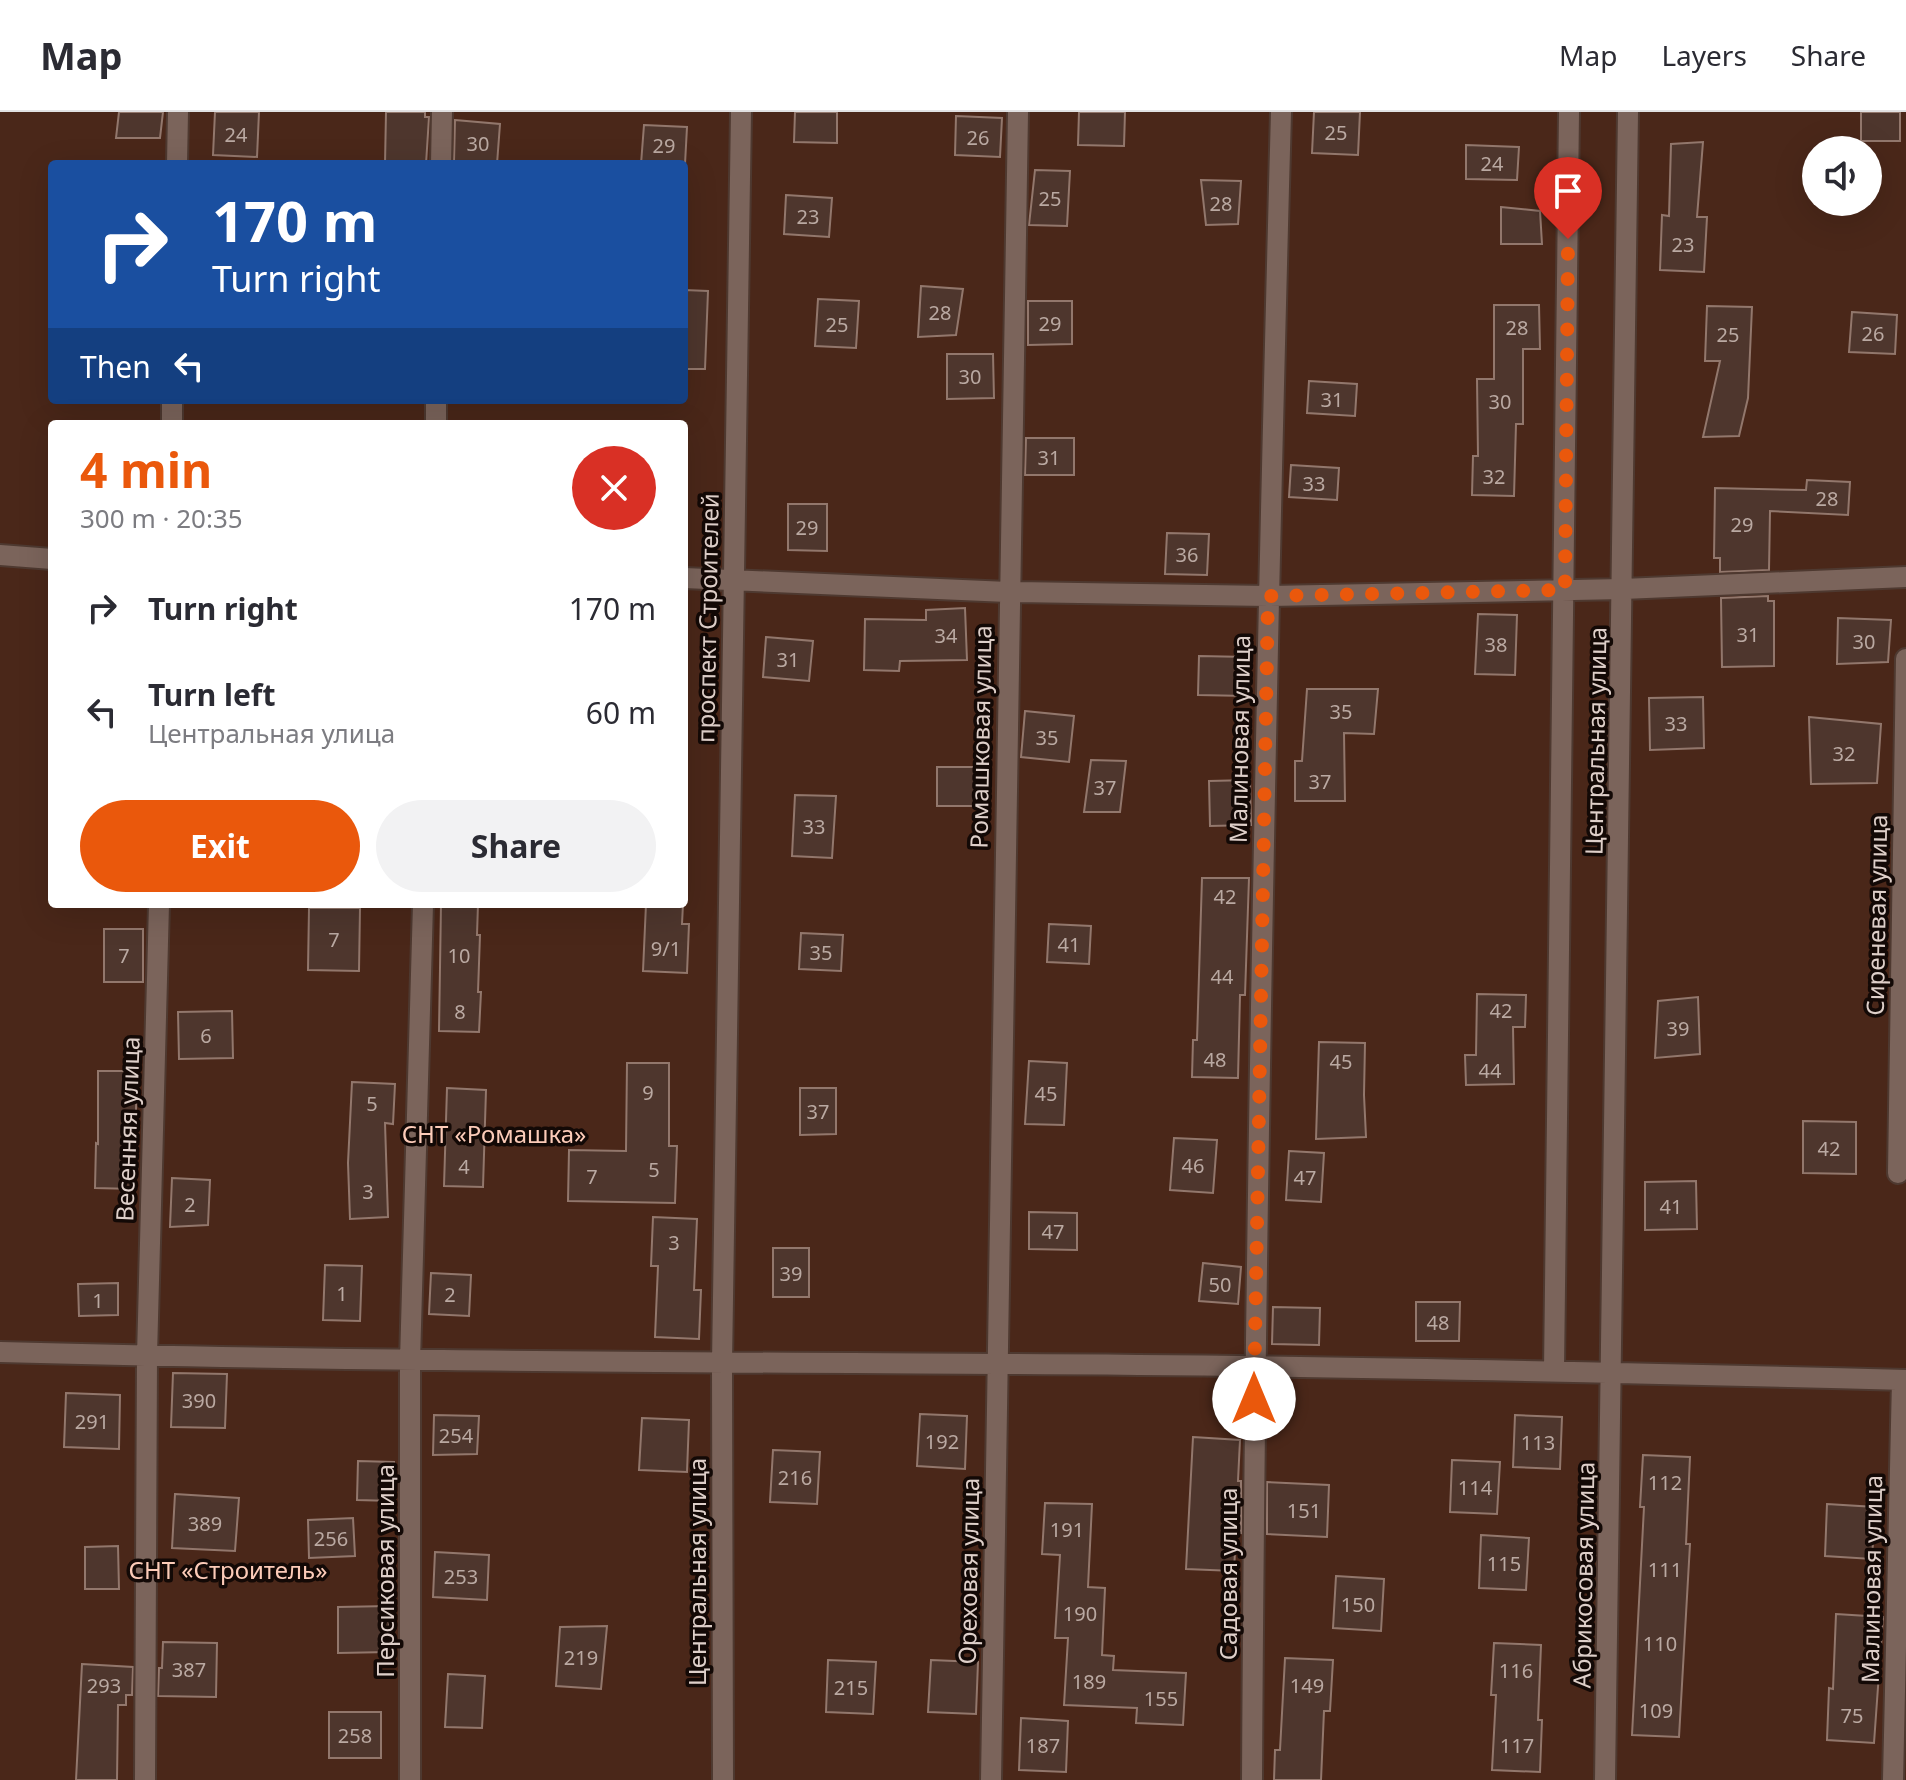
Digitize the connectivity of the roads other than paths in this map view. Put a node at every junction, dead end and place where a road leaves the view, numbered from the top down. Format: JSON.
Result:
{"nodes":[{"id":1,"x":178,"y":112,"type":"edge"},
{"id":2,"x":442,"y":112,"type":"edge"},
{"id":3,"x":741,"y":112,"type":"edge"},
{"id":4,"x":1018,"y":112,"type":"edge"},
{"id":5,"x":1281,"y":112,"type":"edge"},
{"id":6,"x":1569,"y":112,"type":"edge"},
{"id":7,"x":1628,"y":112,"type":"edge"},
{"id":8,"x":177,"y":160,"type":"edge"},
{"id":9,"x":441,"y":160,"type":"edge"},
{"id":10,"x":0,"y":555,"type":"edge"},
{"id":11,"x":48,"y":559,"type":"edge"},
{"id":12,"x":1906,"y":577,"type":"edge"},
{"id":13,"x":688,"y":578,"type":"edge"},
{"id":14,"x":734,"y":579,"type":"junction"},
{"id":15,"x":1623,"y":589,"type":"junction"},
{"id":16,"x":1565,"y":590,"type":"junction"},
{"id":17,"x":1008,"y":592,"type":"junction"},
{"id":18,"x":1268,"y":596,"type":"junction"},
{"id":19,"x":1906,"y":659,"type":"edge"},
{"id":20,"x":159,"y":908,"type":"edge"},
{"id":21,"x":423,"y":908,"type":"edge"},
{"id":22,"x":1898,"y":1173,"type":"dead end"},
{"id":23,"x":0,"y":1352,"type":"edge"},
{"id":24,"x":147,"y":1356,"type":"junction"},
{"id":25,"x":410,"y":1361,"type":"junction"},
{"id":26,"x":722,"y":1364,"type":"junction"},
{"id":27,"x":998,"y":1364,"type":"junction"},
{"id":28,"x":1254,"y":1368,"type":"junction"},
{"id":29,"x":1554,"y":1371,"type":"junction"},
{"id":30,"x":1612,"y":1372,"type":"junction"},
{"id":31,"x":1904,"y":1380,"type":"edge"},
{"id":32,"x":145,"y":1780,"type":"edge"},
{"id":33,"x":410,"y":1780,"type":"edge"},
{"id":34,"x":723,"y":1780,"type":"edge"},
{"id":35,"x":991,"y":1780,"type":"edge"},
{"id":36,"x":1252,"y":1780,"type":"edge"},
{"id":37,"x":1605,"y":1780,"type":"edge"},
{"id":38,"x":1893,"y":1780,"type":"edge"}],
"edges":[{"from":1,"to":8,"type":"street"},
{"from":2,"to":9,"type":"street"},
{"from":3,"to":14,"type":"street","name":"проспект Строителей"},
{"from":4,"to":17,"type":"street","name":"Ромашковая улица"},
{"from":5,"to":18,"type":"street","name":"Малиновая улица"},
{"from":6,"to":16,"type":"street","name":"Центральная улица"},
{"from":7,"to":15,"type":"street","name":"Центральная улица"},
{"from":10,"to":11,"type":"street"},
{"from":12,"to":15,"type":"street"},
{"from":13,"to":14,"type":"street"},
{"from":14,"to":17,"type":"street"},
{"from":14,"to":26,"type":"street","name":"проспект Строителей"},
{"from":15,"to":16,"type":"street"},
{"from":15,"to":30,"type":"street","name":"Центральная улица"},
{"from":16,"to":18,"type":"street"},
{"from":16,"to":29,"type":"street","name":"Центральная улица"},
{"from":17,"to":18,"type":"street"},
{"from":17,"to":27,"type":"street","name":"Ромашковая улица"},
{"from":18,"to":28,"type":"street","name":"Малиновая улица"},
{"from":19,"to":22,"type":"street","name":"Сиреневая улица"},
{"from":20,"to":24,"type":"street","name":"Весенняя улица"},
{"from":21,"to":25,"type":"street","name":"Персиковая улица"},
{"from":23,"to":24,"type":"street"},
{"from":24,"to":25,"type":"street"},
{"from":24,"to":32,"type":"street","name":"Весенняя улица"},
{"from":25,"to":26,"type":"street"},
{"from":25,"to":33,"type":"street","name":"Персиковая улица"},
{"from":26,"to":27,"type":"street"},
{"from":26,"to":34,"type":"street","name":"Центральная улица"},
{"from":27,"to":28,"type":"street"},
{"from":27,"to":35,"type":"street","name":"Ореховая улица"},
{"from":28,"to":29,"type":"street"},
{"from":28,"to":36,"type":"street","name":"Садовая улица"},
{"from":29,"to":30,"type":"street"},
{"from":30,"to":31,"type":"street"},
{"from":30,"to":37,"type":"street","name":"Абрикосовая улица"},
{"from":31,"to":38,"type":"street","name":"Малиновая улица"}]}
